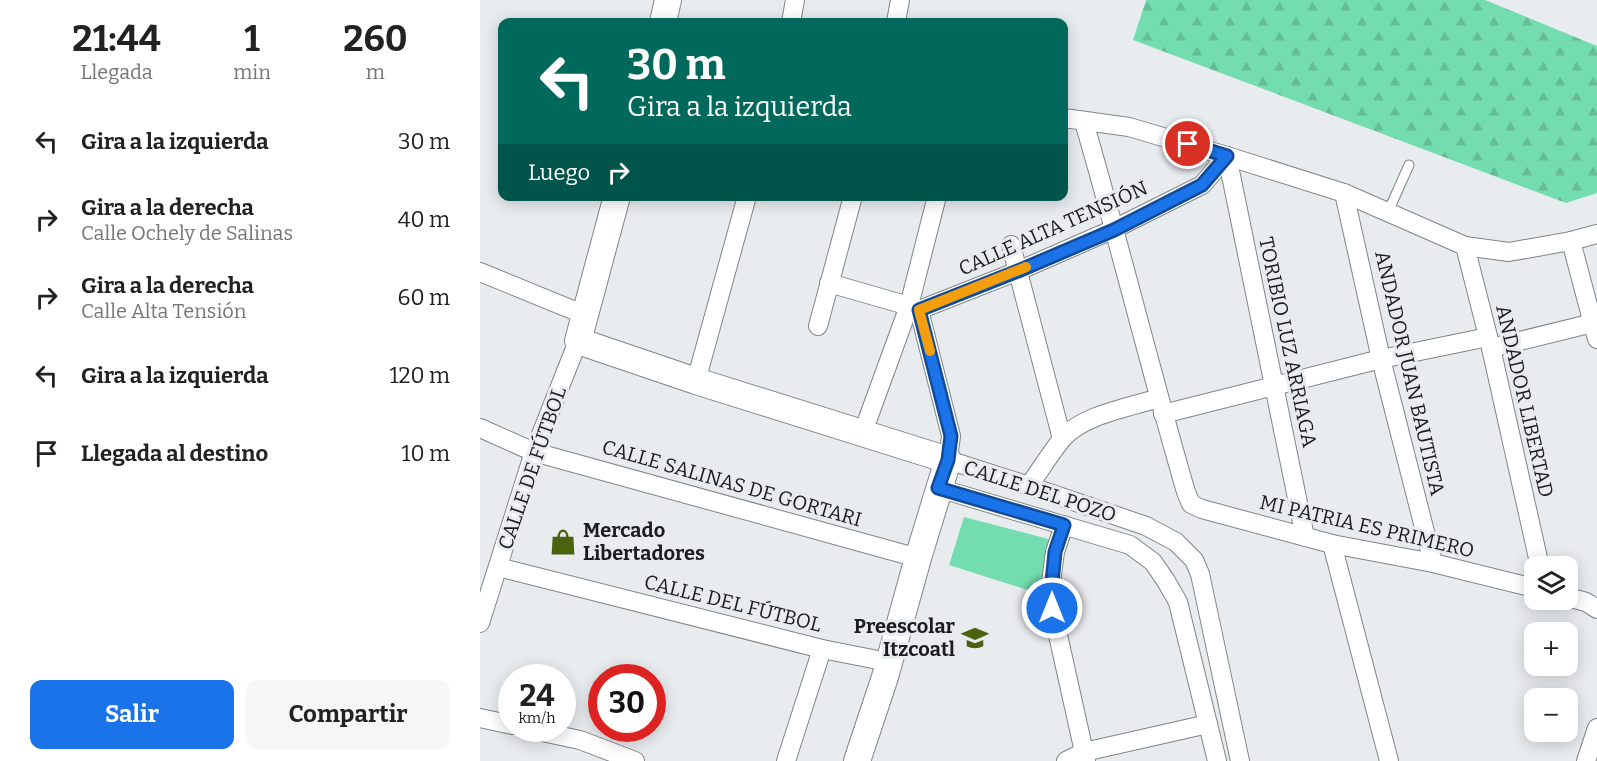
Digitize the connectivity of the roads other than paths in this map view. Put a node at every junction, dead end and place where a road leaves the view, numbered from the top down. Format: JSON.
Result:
{"nodes":[{"id":1,"x":668,"y":0,"type":"edge"},
{"id":2,"x":795,"y":0,"type":"edge"},
{"id":3,"x":900,"y":0,"type":"edge"},
{"id":4,"x":664,"y":18,"type":"edge"},
{"id":5,"x":792,"y":18,"type":"edge"},
{"id":6,"x":897,"y":18,"type":"edge"},
{"id":7,"x":1068,"y":119,"type":"edge"},
{"id":8,"x":1084,"y":122,"type":"junction"},
{"id":9,"x":1227,"y":156,"type":"junction"},
{"id":10,"x":1410,"y":165,"type":"dead end"},
{"id":11,"x":1344,"y":193,"type":"junction"},
{"id":12,"x":616,"y":201,"type":"edge"},
{"id":13,"x":746,"y":201,"type":"edge"},
{"id":14,"x":852,"y":201,"type":"edge"},
{"id":15,"x":936,"y":201,"type":"edge"},
{"id":16,"x":1388,"y":212,"type":"junction"},
{"id":17,"x":1114,"y":230,"type":"junction"},
{"id":18,"x":1597,"y":234,"type":"edge"},
{"id":19,"x":1571,"y":241,"type":"junction"},
{"id":20,"x":1011,"y":245,"type":"dead end"},
{"id":21,"x":1465,"y":246,"type":"junction"},
{"id":22,"x":1018,"y":271,"type":"junction"},
{"id":23,"x":480,"y":272,"type":"edge"},
{"id":24,"x":830,"y":283,"type":"junction"},
{"id":25,"x":914,"y":308,"type":"junction"},
{"id":26,"x":585,"y":315,"type":"junction"},
{"id":27,"x":818,"y":326,"type":"dead end"},
{"id":28,"x":1596,"y":328,"type":"edge"},
{"id":29,"x":578,"y":341,"type":"junction"},
{"id":30,"x":1490,"y":342,"type":"junction"},
{"id":31,"x":1381,"y":359,"type":"junction"},
{"id":32,"x":696,"y":381,"type":"junction"},
{"id":33,"x":1273,"y":386,"type":"junction"},
{"id":34,"x":1161,"y":406,"type":"junction"},
{"id":35,"x":480,"y":428,"type":"edge"},
{"id":36,"x":863,"y":432,"type":"junction"},
{"id":37,"x":1062,"y":439,"type":"junction"},
{"id":38,"x":534,"y":452,"type":"junction"},
{"id":39,"x":948,"y":460,"type":"junction"},
{"id":40,"x":1029,"y":486,"type":"junction"},
{"id":41,"x":938,"y":488,"type":"junction"},
{"id":42,"x":1064,"y":525,"type":"junction"},
{"id":43,"x":1305,"y":537,"type":"junction"},
{"id":44,"x":1332,"y":544,"type":"junction"},
{"id":45,"x":1538,"y":556,"type":"edge"},
{"id":46,"x":918,"y":558,"type":"junction"},
{"id":47,"x":1433,"y":563,"type":"junction"},
{"id":48,"x":498,"y":567,"type":"junction"},
{"id":49,"x":1524,"y":586,"type":"edge"},
{"id":50,"x":1578,"y":600,"type":"edge"},
{"id":51,"x":1597,"y":609,"type":"edge"},
{"id":52,"x":480,"y":622,"type":"edge"},
{"id":53,"x":822,"y":649,"type":"junction"},
{"id":54,"x":888,"y":662,"type":"junction"},
{"id":55,"x":480,"y":718,"type":"edge"},
{"id":56,"x":498,"y":722,"type":"edge"},
{"id":57,"x":1208,"y":724,"type":"junction"},
{"id":58,"x":1597,"y":728,"type":"edge"},
{"id":59,"x":576,"y":739,"type":"edge"},
{"id":60,"x":1085,"y":757,"type":"edge"},
{"id":61,"x":635,"y":761,"type":"edge"},
{"id":62,"x":786,"y":761,"type":"edge"},
{"id":63,"x":857,"y":761,"type":"edge"},
{"id":64,"x":1066,"y":761,"type":"edge"},
{"id":65,"x":1217,"y":761,"type":"edge"},
{"id":66,"x":1240,"y":761,"type":"edge"},
{"id":67,"x":1389,"y":761,"type":"edge"},
{"id":68,"x":1586,"y":761,"type":"edge"}],
"edges":[{"from":1,"to":4,"type":"main road"},
{"from":2,"to":5,"type":"street"},
{"from":3,"to":6,"type":"street"},
{"from":7,"to":8,"type":"street"},
{"from":8,"to":9,"type":"street"},
{"from":8,"to":17,"type":"street"},
{"from":9,"to":11,"type":"street"},
{"from":9,"to":17,"type":"street","name":"CALLE ALTA TENSIÓN"},
{"from":9,"to":33,"type":"street","name":"TORIBIO LUZ ARRIAGA"},
{"from":10,"to":16,"type":"lane"},
{"from":11,"to":16,"type":"street"},
{"from":11,"to":31,"type":"street","name":"ANDADOR JUAN BAUTISTA"},
{"from":12,"to":26,"type":"main road","name":"CALLE DE FÚTBOL"},
{"from":13,"to":32,"type":"street"},
{"from":14,"to":24,"type":"street"},
{"from":15,"to":25,"type":"street"},
{"from":16,"to":21,"type":"street"},
{"from":17,"to":22,"type":"street","name":"CALLE ALTA TENSIÓN"},
{"from":17,"to":34,"type":"street"},
{"from":18,"to":19,"type":"street"},
{"from":19,"to":21,"type":"street"},
{"from":19,"to":28,"type":"street"},
{"from":20,"to":22,"type":"street"},
{"from":21,"to":30,"type":"street","name":"ANDADOR LIBERTAD"},
{"from":22,"to":25,"type":"street","name":"CALLE ALTA TENSIÓN"},
{"from":22,"to":37,"type":"street"},
{"from":23,"to":26,"type":"street"},
{"from":24,"to":25,"type":"street"},
{"from":24,"to":27,"type":"street"},
{"from":25,"to":36,"type":"street"},
{"from":25,"to":39,"type":"street"},
{"from":26,"to":29,"type":"main road","name":"CALLE DE FÚTBOL"},
{"from":28,"to":30,"type":"street"},
{"from":29,"to":32,"type":"main road","name":"CALLE DEL POZO"},
{"from":29,"to":38,"type":"street","name":"CALLE DE FÚTBOL"},
{"from":30,"to":31,"type":"street"},
{"from":30,"to":45,"type":"street","name":"ANDADOR LIBERTAD"},
{"from":31,"to":33,"type":"street"},
{"from":31,"to":47,"type":"street","name":"ANDADOR JUAN BAUTISTA"},
{"from":32,"to":36,"type":"main road","name":"CALLE DEL POZO"},
{"from":33,"to":34,"type":"street"},
{"from":33,"to":43,"type":"street","name":"TORIBIO LUZ ARRIAGA"},
{"from":34,"to":37,"type":"street"},
{"from":34,"to":43,"type":"street","name":"MI PATRIA ES PRIMERO"},
{"from":35,"to":38,"type":"street","name":"CALLE SALINAS DE GORTARI"},
{"from":36,"to":39,"type":"main road","name":"CALLE DEL POZO"},
{"from":37,"to":40,"type":"street"},
{"from":38,"to":46,"type":"street","name":"CALLE SALINAS DE GORTARI"},
{"from":38,"to":48,"type":"street","name":"CALLE DE FÚTBOL"},
{"from":39,"to":40,"type":"street","name":"CALLE DEL POZO"},
{"from":39,"to":41,"type":"main road"},
{"from":40,"to":66,"type":"street","name":"CALLE DEL POZO"},
{"from":41,"to":42,"type":"street"},
{"from":41,"to":46,"type":"main road"},
{"from":42,"to":57,"type":"street"},
{"from":42,"to":60,"type":"street"},
{"from":43,"to":44,"type":"street","name":"MI PATRIA ES PRIMERO"},
{"from":44,"to":47,"type":"street","name":"MI PATRIA ES PRIMERO"},
{"from":44,"to":67,"type":"street"},
{"from":46,"to":54,"type":"main road"},
{"from":47,"to":49,"type":"street","name":"MI PATRIA ES PRIMERO"},
{"from":48,"to":52,"type":"street","name":"CALLE DE FÚTBOL"},
{"from":48,"to":53,"type":"street","name":"CALLE DEL FÚTBOL"},
{"from":50,"to":51,"type":"street"},
{"from":53,"to":54,"type":"street","name":"CALLE DEL FÚTBOL"},
{"from":53,"to":62,"type":"street"},
{"from":54,"to":63,"type":"main road"},
{"from":55,"to":56,"type":"street"},
{"from":57,"to":60,"type":"street"},
{"from":57,"to":65,"type":"street"},
{"from":58,"to":68,"type":"street"},
{"from":59,"to":61,"type":"street"},
{"from":60,"to":64,"type":"street"}]}
